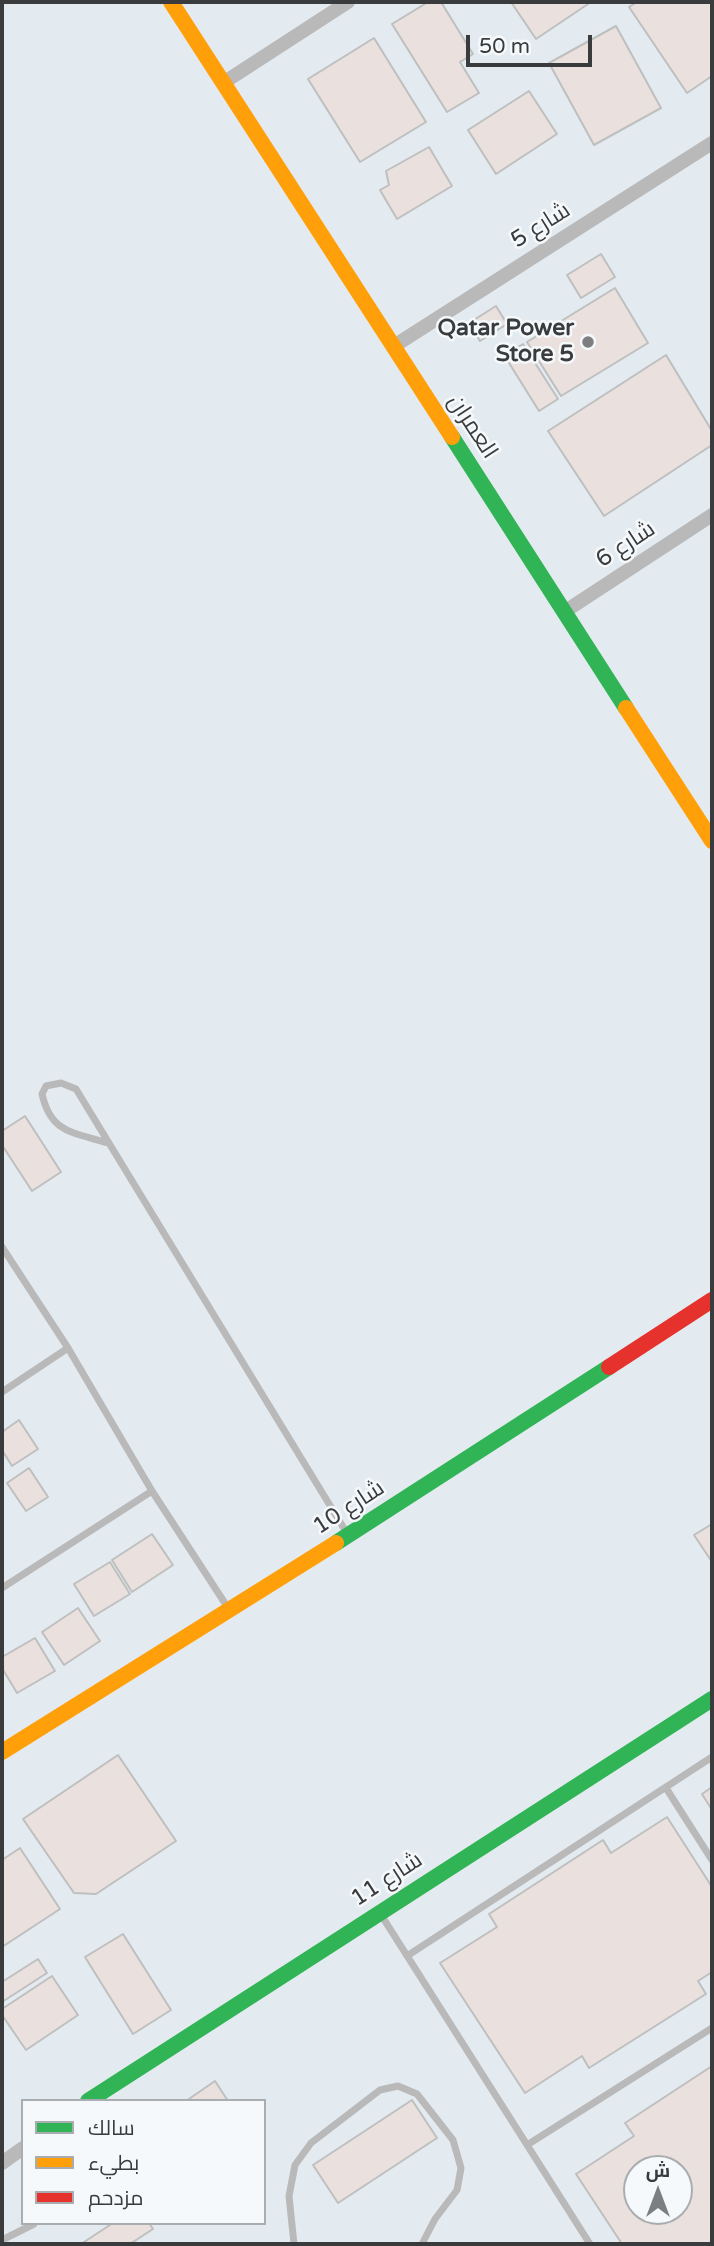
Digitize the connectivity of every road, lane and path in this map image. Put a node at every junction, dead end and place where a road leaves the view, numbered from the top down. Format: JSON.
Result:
{"nodes":[{"id":1,"x":171,"y":2,"type":"edge"},
{"id":2,"x":348,"y":2,"type":"edge"},
{"id":3,"x":223,"y":83,"type":"junction"},
{"id":4,"x":712,"y":143,"type":"edge"},
{"id":5,"x":394,"y":346,"type":"junction"},
{"id":6,"x":712,"y":515,"type":"edge"},
{"id":7,"x":564,"y":612,"type":"junction"},
{"id":8,"x":712,"y":841,"type":"edge"},
{"id":9,"x":108,"y":1143,"type":"junction"},
{"id":10,"x":2,"y":1247,"type":"edge"},
{"id":11,"x":712,"y":1300,"type":"edge"},
{"id":12,"x":68,"y":1348,"type":"junction"},
{"id":13,"x":2,"y":1392,"type":"edge"},
{"id":14,"x":152,"y":1491,"type":"junction"},
{"id":15,"x":348,"y":1535,"type":"junction"},
{"id":16,"x":2,"y":1588,"type":"edge"},
{"id":17,"x":230,"y":1611,"type":"junction"},
{"id":18,"x":712,"y":1699,"type":"edge"},
{"id":19,"x":4,"y":1753,"type":"edge"},
{"id":20,"x":712,"y":1757,"type":"edge"},
{"id":21,"x":666,"y":1787,"type":"junction"},
{"id":22,"x":712,"y":1860,"type":"edge"},
{"id":23,"x":380,"y":1912,"type":"junction"},
{"id":24,"x":407,"y":1956,"type":"junction"},
{"id":25,"x":712,"y":2028,"type":"edge"},
{"id":26,"x":91,"y":2099,"type":"edge"},
{"id":27,"x":527,"y":2145,"type":"junction"},
{"id":28,"x":21,"y":2150,"type":"edge"},
{"id":29,"x":2,"y":2164,"type":"edge"},
{"id":30,"x":32,"y":2225,"type":"edge"},
{"id":31,"x":2,"y":2240,"type":"edge"},
{"id":32,"x":293,"y":2244,"type":"edge"},
{"id":33,"x":422,"y":2244,"type":"edge"},
{"id":34,"x":590,"y":2244,"type":"edge"}],
"edges":[{"from":1,"to":3,"type":"street","name":"العمران"},
{"from":2,"to":3,"type":"street"},
{"from":3,"to":5,"type":"street","name":"العمران"},
{"from":4,"to":5,"type":"street","name":"شارع 5"},
{"from":5,"to":7,"type":"street","name":"العمران"},
{"from":6,"to":7,"type":"street","name":"شارع 6"},
{"from":7,"to":8,"type":"street","name":"العمران"},
{"from":9,"to":9,"type":"lane"},
{"from":9,"to":15,"type":"lane"},
{"from":10,"to":12,"type":"lane"},
{"from":11,"to":15,"type":"street","name":"شارع 10"},
{"from":12,"to":13,"type":"lane"},
{"from":12,"to":14,"type":"lane"},
{"from":14,"to":16,"type":"lane"},
{"from":14,"to":17,"type":"lane"},
{"from":15,"to":17,"type":"street","name":"شارع 10"},
{"from":17,"to":19,"type":"street","name":"شارع 10"},
{"from":18,"to":23,"type":"street","name":"شارع 11"},
{"from":20,"to":21,"type":"lane"},
{"from":21,"to":22,"type":"lane"},
{"from":21,"to":24,"type":"lane"},
{"from":23,"to":24,"type":"lane"},
{"from":23,"to":26,"type":"street","name":"شارع 11"},
{"from":24,"to":27,"type":"lane"},
{"from":25,"to":27,"type":"lane"},
{"from":27,"to":34,"type":"lane"},
{"from":28,"to":29,"type":"street"},
{"from":30,"to":31,"type":"lane"},
{"from":32,"to":33,"type":"lane"}]}
